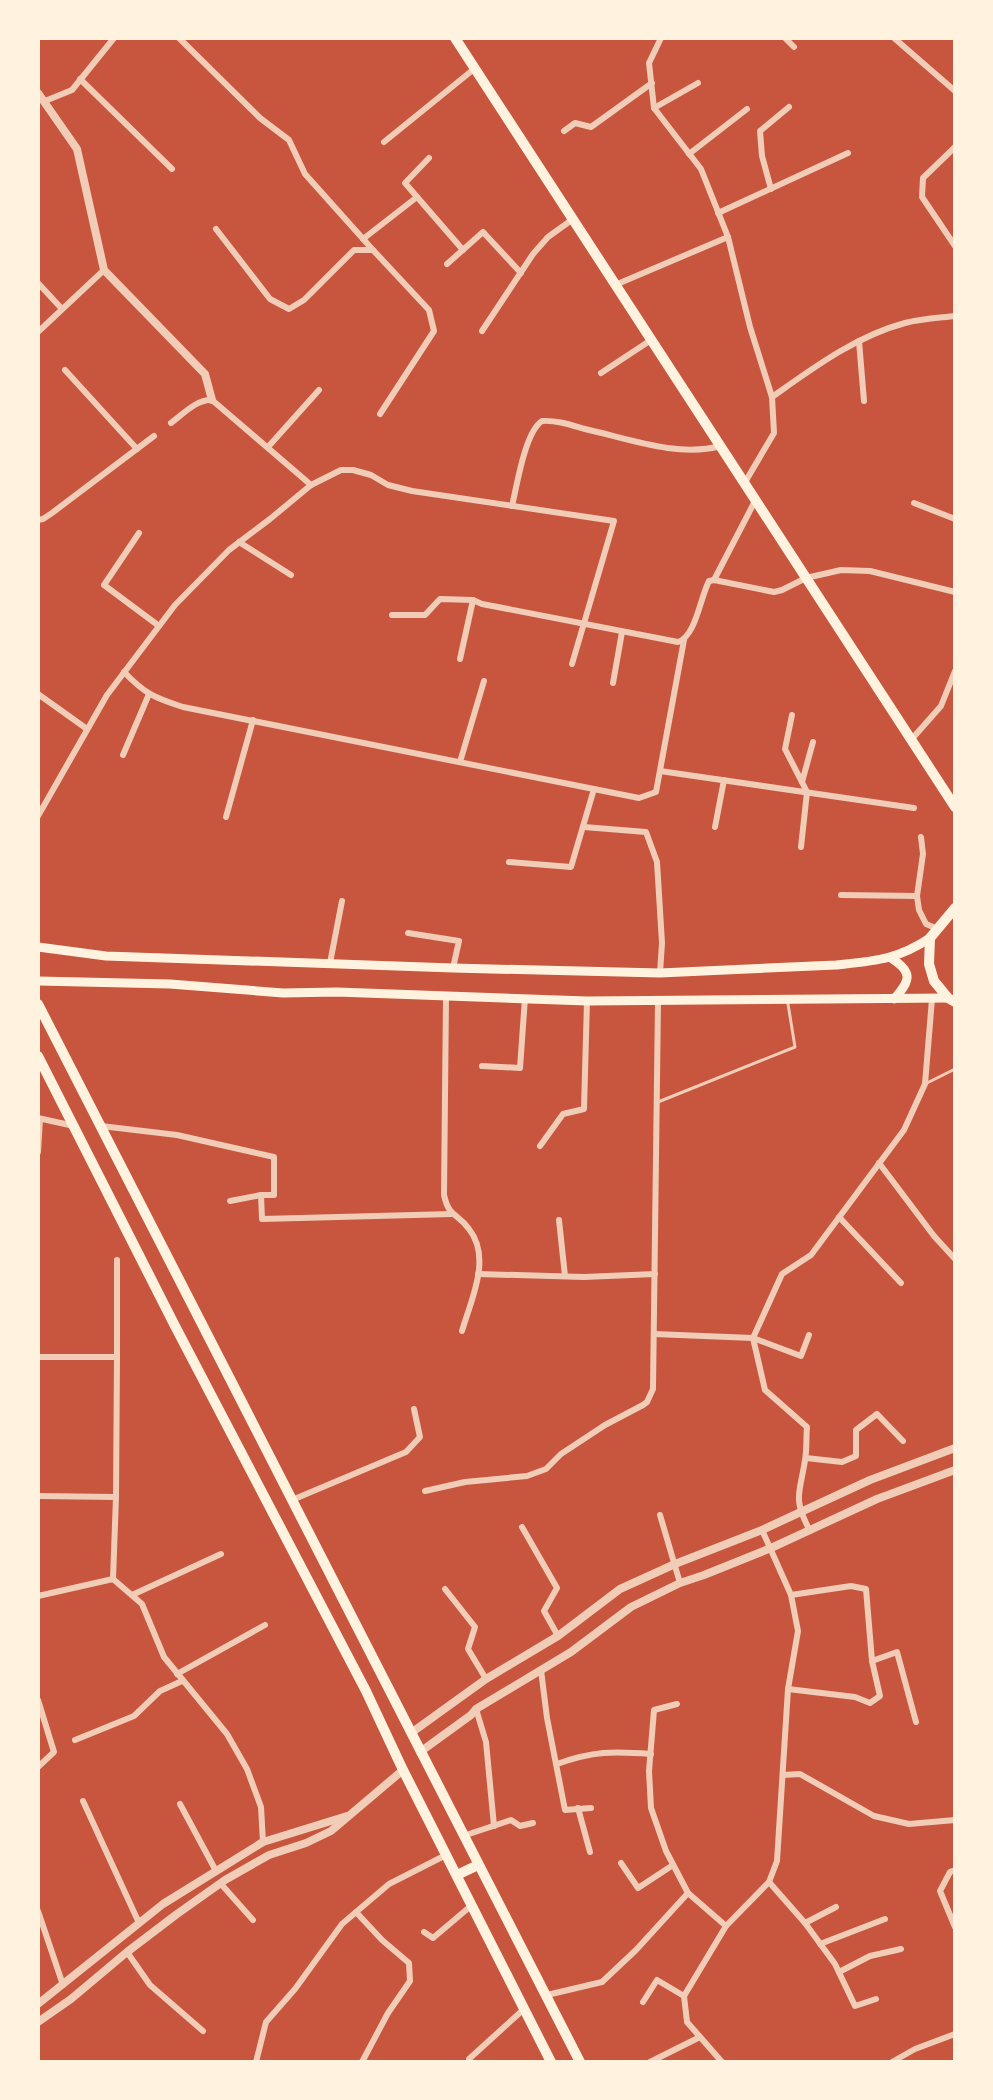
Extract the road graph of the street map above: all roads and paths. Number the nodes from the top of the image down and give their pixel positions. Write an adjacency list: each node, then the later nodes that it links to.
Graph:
1 (114, 38): 9 (street)
2 (179, 38): 31 (street)
3 (661, 38): 10 (street)
4 (785, 38): 7 (street)
5 (894, 38): 12 (street)
6 (458, 39): 8 (main road)
7 (794, 47)
8 (475, 68): 19 (street); 28 (main road)
9 (80, 79): 14 (street); 24 (street)
10 (652, 83): 16 (street); 18 (street)
11 (698, 83): 16 (street)
12 (955, 91)
13 (38, 93): 14 (street)
14 (45, 101): 36 (street)
15 (789, 107): 25 (street)
16 (654, 108): 22 (street)
17 (747, 109): 22 (street)
18 (564, 131)
19 (384, 142)
20 (955, 147): 32 (street)
21 (848, 153): 25 (street)
22 (689, 154): 27 (street)
23 (429, 158): 26 (street)
24 (172, 169)
25 (771, 189): 27 (street)
26 (417, 197): 31 (street); 34 (street)
27 (718, 213): 30 (street)
28 (573, 219): 37 (street); 39 (main road)
29 (216, 229): 33 (street)
30 (728, 237): 39 (street); 49 (street)
31 (363, 239): 33 (street)
32 (955, 246)
33 (373, 250): 52 (street)
34 (463, 250): 35 (street); 37 (street)
35 (447, 264)
36 (104, 270): 40 (street); 50 (street)
37 (521, 273): 43 (street)
38 (38, 283): 40 (street)
39 (615, 285): 44 (main road)
40 (62, 309): 42 (street)
41 (955, 316): 45 (street)
42 (39, 331)
43 (482, 331)
44 (651, 340): 47 (street); 55 (main road)
45 (859, 341): 49 (street); 51 (street)
46 (65, 370): 57 (street)
47 (601, 373)
48 (319, 390): 56 (street)
49 (772, 397): 58 (street)
50 (212, 400): 53 (street); 56 (street)
51 (864, 401)
52 (380, 414)
53 (171, 423)
54 (154, 436): 57 (street)
55 (720, 446): 58 (main road); 62 (street)
56 (268, 447): 59 (street)
57 (137, 449): 64 (street)
58 (744, 484): 60 (main road)
59 (311, 485): 62 (street); 66 (street)
60 (755, 501): 68 (main road); 69 (street)
61 (914, 503): 63 (street)
62 (512, 506): 73 (street)
63 (955, 519)
64 (40, 522)
65 (139, 533): 74 (street)
66 (239, 542): 67 (street); 74 (street)
67 (291, 575)
68 (806, 578): 69 (street); 70 (street); 88 (main road)
69 (714, 580): 76 (street)
70 (955, 592)
71 (473, 600): 72 (street); 73 (street); 77 (street)
72 (392, 615)
73 (585, 625): 75 (street); 78 (street)
74 (159, 626): 80 (street)
75 (622, 632): 76 (street); 82 (street)
76 (684, 640): 92 (street)
77 (460, 659)
78 (572, 664)
79 (955, 671): 88 (street)
80 (124, 672): 84 (street); 87 (street)
81 (484, 681): 91 (street)
82 (613, 683)
83 (38, 694): 87 (street)
84 (149, 694): 86 (street); 90 (street)
85 (792, 715): 94 (street)
86 (253, 720): 91 (street); 100 (street)
87 (87, 729): 99 (street)
88 (911, 740): 97 (main road)
89 (813, 742): 94 (street)
90 (123, 755)
91 (460, 762): 95 (street)
92 (660, 771): 93 (street); 95 (street)
93 (724, 780): 96 (street); 102 (street)
94 (802, 782): 96 (street)
95 (594, 789): 101 (street)
96 (807, 792): 98 (street); 104 (street)
97 (955, 807)
98 (914, 808)
99 (38, 816)
100 (226, 817)
101 (584, 827): 105 (street); 117 (street)
102 (715, 827)
103 (921, 837): 107 (street)
104 (801, 847)
105 (509, 862)
106 (841, 895): 107 (street)
107 (917, 896): 110 (street)
108 (342, 901): 115 (street)
109 (955, 908): 110 (main road)
110 (938, 929): 112 (main road)
111 (408, 933): 116 (street)
112 (930, 938): 114 (main road); 124 (main road)
113 (38, 947): 115 (main road)
114 (891, 958): 117 (main road); 121 (main road)
115 (330, 963): 116 (main road)
116 (453, 968): 117 (main road)
117 (660, 973)
118 (38, 981): 119 (main road)
119 (446, 997): 120 (main road); 141 (street)
120 (525, 998): 125 (main road); 129 (street)
121 (894, 999): 122 (main road); 123 (main road)
122 (932, 999): 124 (main road); 131 (street)
123 (788, 1000): 126 (main road); 132 (lane)
124 (951, 1000)
125 (587, 1001): 126 (main road); 136 (street)
126 (658, 1002): 132 (street)
127 (38, 1004): 135 (main road)
128 (38, 1056): 134 (main road)
129 (482, 1066)
130 (955, 1069): 131 (lane)
131 (925, 1084): 138 (street)
132 (658, 1102): 147 (street)
133 (39, 1119): 134 (street); 137 (street)
134 (74, 1126): 183 (main road)
135 (101, 1126): 139 (street); 164 (main road)
136 (540, 1146)
137 (38, 1152)
138 (879, 1163): 142 (street); 144 (street)
139 (261, 1195): 140 (street); 141 (street)
140 (230, 1201)
141 (452, 1214): 146 (street)
142 (839, 1217): 149 (street); 153 (street)
143 (559, 1220): 148 (street)
144 (955, 1259)
145 (117, 1260): 155 (street)
146 (478, 1274): 148 (street); 150 (street)
147 (655, 1274): 148 (street); 151 (street)
148 (565, 1276)
149 (901, 1283)
150 (462, 1331)
151 (654, 1334): 153 (street); 161 (street)
152 (809, 1335): 153 (street)
153 (753, 1338): 159 (street)
154 (38, 1357): 155 (street)
155 (117, 1357): 163 (street)
156 (414, 1409): 164 (street)
157 (903, 1441): 159 (street)
158 (955, 1448): 165 (street)
159 (806, 1458): 165 (street)
160 (955, 1470): 169 (street)
161 (425, 1491)
162 (38, 1496): 163 (street)
163 (116, 1497): 173 (street)
164 (292, 1500): 181 (main road)
165 (800, 1512): 168 (street); 169 (street)
166 (660, 1515): 172 (street)
167 (522, 1527): 180 (street)
168 (762, 1530): 170 (street); 172 (street)
169 (810, 1531): 170 (street)
170 (771, 1548): 174 (street); 177 (street)
171 (221, 1554): 176 (street)
172 (675, 1564): 174 (street); 180 (street)
173 (113, 1579): 176 (street); 178 (street)
174 (680, 1583): 184 (street)
175 (445, 1589): 186 (street)
176 (132, 1595): 185 (street)
177 (791, 1595): 182 (street); 188 (street)
178 (38, 1596)
179 (265, 1625): 185 (street)
180 (558, 1636): 186 (street)
181 (368, 1651): 183 (main road); 193 (main road)
182 (872, 1661): 188 (street); 192 (street)
183 (351, 1662): 199 (main road)
184 (541, 1670): 191 (street); 197 (street)
185 (177, 1674): 187 (street)
186 (486, 1679): 193 (street)
187 (182, 1681): 194 (street); 210 (street)
188 (788, 1689): 200 (street)
189 (38, 1700): 198 (street)
190 (677, 1704): 196 (street)
191 (476, 1709): 195 (street); 208 (street)
192 (916, 1722)
193 (411, 1733): 195 (main road)
194 (75, 1740)
195 (420, 1752): 209 (main road)
196 (651, 1754): 197 (street); 215 (street)
197 (557, 1764): 203 (street)
198 (38, 1767)
199 (403, 1770): 205 (street); 212 (main road)
200 (783, 1775): 206 (street); 219 (street)
201 (83, 1801): 228 (street)
202 (180, 1804): 217 (street)
203 (578, 1808): 204 (street); 211 (street)
204 (591, 1808)
205 (352, 1815): 210 (street); 220 (street)
206 (955, 1820)
207 (533, 1823): 208 (street)
208 (494, 1826): 209 (street)
209 (463, 1836): 214 (main road)
210 (263, 1842): 217 (street)
211 (590, 1852)
212 (446, 1855): 218 (main road); 225 (street)
213 (621, 1863): 215 (street)
214 (478, 1865): 218 (main road); 238 (main road)
215 (673, 1865): 221 (street)
216 (955, 1870): 231 (street)
217 (216, 1871): 228 (street)
218 (457, 1875): 222 (main road)
219 (769, 1882): 229 (street); 230 (street)
220 (221, 1884): 227 (street); 235 (street)
221 (688, 1893): 230 (street); 238 (street)
222 (472, 1905): 232 (street); 243 (main road)
223 (836, 1907): 229 (street)
224 (38, 1911): 237 (street)
225 (356, 1912): 248 (street); 249 (street)
226 (885, 1919): 233 (street)
227 (253, 1920)
228 (139, 1923): 237 (street)
229 (805, 1923): 233 (street)
230 (726, 1926): 239 (street)
231 (955, 1927)
232 (424, 1932)
233 (820, 1944): 236 (street)
234 (901, 1949): 236 (street)
235 (127, 1952): 244 (street); 245 (street)
236 (839, 1972): 240 (street)
237 (63, 1985): 242 (street)
238 (545, 1996): 252 (main road)
239 (684, 1996): 241 (street); 247 (street)
240 (876, 1999)
241 (643, 2002)
242 (38, 2004)
243 (524, 2009): 250 (street); 251 (main road)
244 (38, 2022)
245 (203, 2031)
246 (955, 2034): 255 (street)
247 (700, 2037): 253 (street); 254 (street)
248 (256, 2062)
249 (362, 2062)
250 (469, 2062)
251 (551, 2062)
252 (580, 2062)
253 (650, 2062)
254 (722, 2062)
255 (892, 2062)

